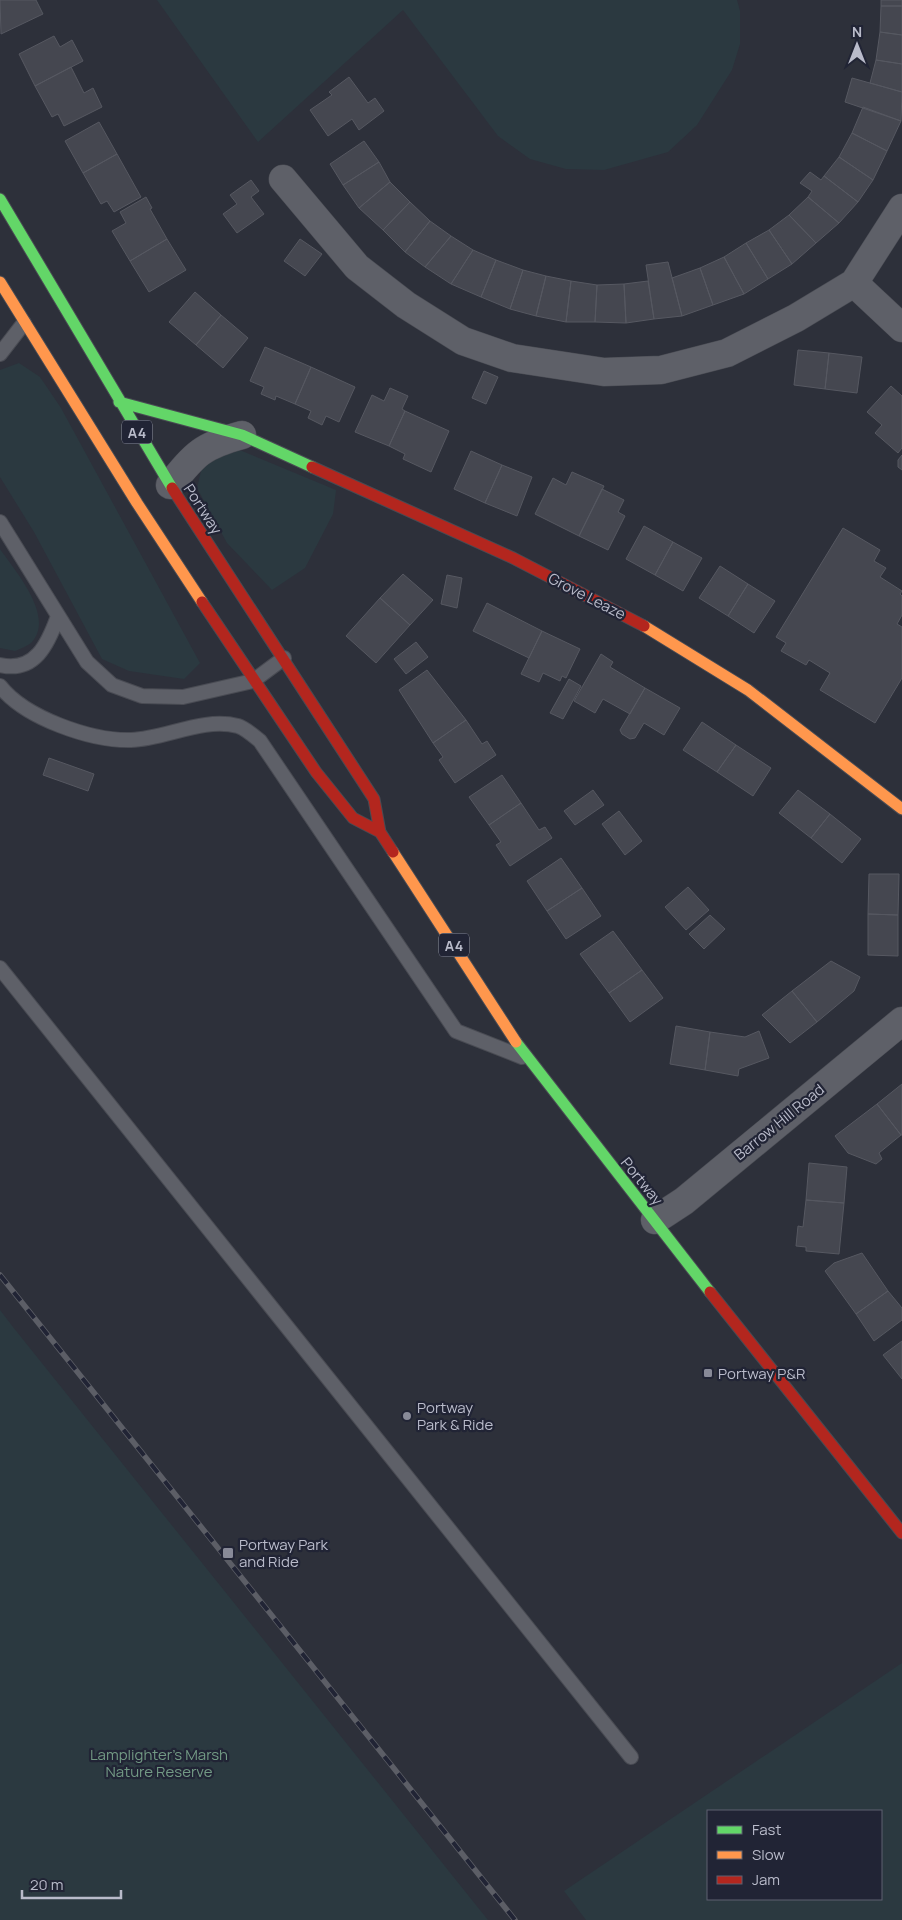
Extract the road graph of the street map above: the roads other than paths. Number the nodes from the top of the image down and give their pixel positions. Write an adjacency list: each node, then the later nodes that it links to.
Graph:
1 (282, 179): 5 (street)
2 (0, 200): 9 (main road, Portway / A4)
3 (902, 208): 5 (street)
4 (0, 282): 6 (main road, Portway / A4)
5 (854, 283): 7 (street)
6 (24, 323): 8 (lane); 16 (main road, Portway / A4)
7 (902, 328)
8 (0, 354)
9 (119, 402): 10 (main road, Grove Leaze); 11 (main road, Portway / A4)
10 (242, 435): 11 (street); 18 (main road, Grove Leaze)
11 (170, 485): 14 (main road, Portway / A4)
12 (0, 522): 13 (lane)
13 (58, 616): 15 (lane); 16 (lane)
14 (284, 658): 16 (lane); 19 (main road, Portway / A4)
15 (0, 665)
16 (253, 681): 19 (main road, Portway / A4)
17 (0, 686): 22 (lane)
18 (902, 809)
19 (380, 832): 22 (main road, Portway / A4)
20 (0, 968): 25 (lane)
21 (902, 1021): 23 (street, Barrow Hill Road)
22 (527, 1059): 23 (main road, Portway / A4)
23 (655, 1220): 24 (main road, Portway / A4)
24 (902, 1533)
25 (631, 1757)

